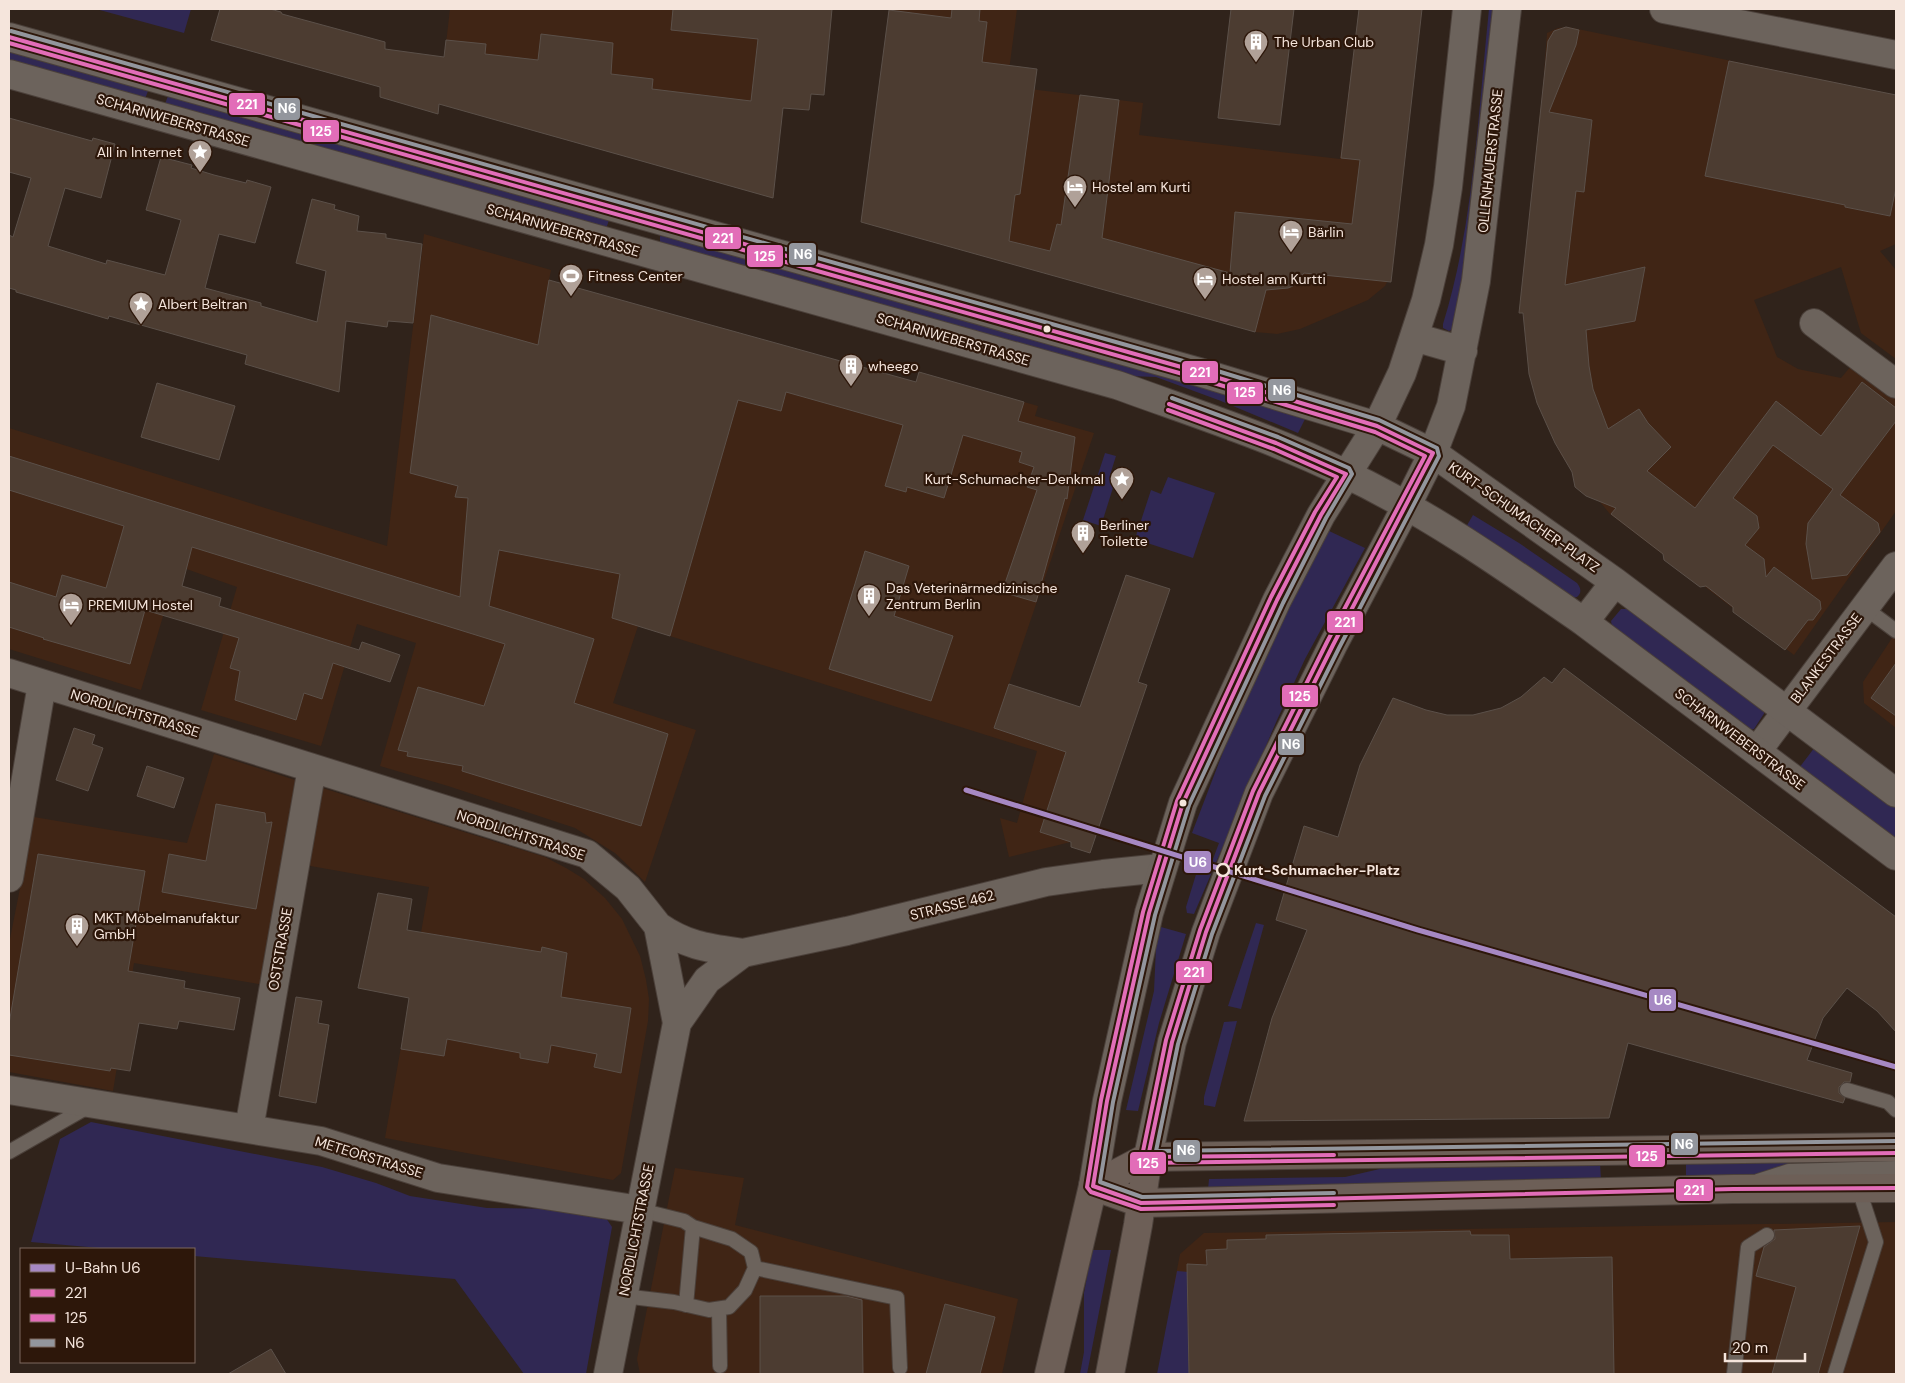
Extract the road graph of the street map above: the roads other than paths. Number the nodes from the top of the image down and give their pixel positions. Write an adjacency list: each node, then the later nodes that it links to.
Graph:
1 (1467, 9): 9 (main road)
2 (1507, 9): 7 (main road, OLLENHAUERSTRASSE)
3 (1664, 9): 5 (main road)
4 (9, 37): 12 (main road, KURT-SCHUMACHER-PLATZ)
5 (1896, 55)
6 (9, 74): 14 (main road, SCHARNWEBERSTRASSE)
7 (1471, 312): 10 (main road, KURT-SCHUMACHER-PLATZ)
8 (1814, 323): 11 (main road)
9 (1414, 337): 10 (main road); 12 (main road)
10 (1463, 351): 13 (main road, KURT-SCHUMACHER-PLATZ)
11 (1896, 384)
12 (1377, 426): 13 (main road, KURT-SCHUMACHER-PLATZ); 14 (main road)
13 (1433, 453): 15 (main road, KURT-SCHUMACHER-PLATZ); 17 (main road, KURT-SCHUMACHER-PLATZ)
14 (1346, 474): 15 (main road); 28 (main road)
15 (1407, 506): 19 (main road); 41 (main road, KURT-SCHUMACHER-PLATZ)
16 (1896, 566): 18 (main road, BLANKESTRASSE)
17 (1615, 582): 19 (main road); 23 (main road)
18 (1864, 608): 20 (lane); 23 (main road, BLANKESTRASSE)
19 (1584, 622): 24 (main road, SCHARNWEBERSTRASSE)
20 (1896, 631)
21 (9, 673): 22 (main road, NORDLICHTSTRASSE)
22 (42, 684): 25 (main road, NORDLICHTSTRASSE); 29 (main road)
23 (1787, 711): 24 (main road, BLANKESTRASSE); 26 (main road)
24 (1757, 751): 27 (main road, SCHARNWEBERSTRASSE)
25 (312, 768): 30 (main road, NORDLICHTSTRASSE); 37 (main road, OSTSTRASSE)
26 (1896, 793)
27 (1896, 856)
28 (1162, 868): 31 (main road, STRASSE 462); 43 (main road)
29 (9, 878)
30 (658, 926): 31 (main road, STRASSE 462); 32 (main road, NORDLICHTSTRASSE)
31 (743, 953): 32 (main road, STRASSE 462)
32 (677, 1023): 49 (main road, NORDLICHTSTRASSE)
33 (9, 1090): 35 (main road, METEORSTRASSE)
34 (1848, 1090): 36 (lane)
35 (91, 1105): 37 (main road, METEORSTRASSE); 40 (lane)
36 (1896, 1110)
37 (249, 1129): 49 (main road, METEORSTRASSE)
38 (1896, 1147): 39 (main road)
39 (1657, 1150): 41 (main road); 47 (main road)
40 (9, 1152)
41 (1148, 1157): 43 (main road); 48 (main road)
42 (1896, 1168): 46 (lane)
43 (1093, 1186): 48 (main road); 59 (main road)
44 (1862, 1188): 45 (main road); 46 (main road); 62 (lane)
45 (1896, 1188)
46 (1733, 1190): 47 (main road)
47 (1657, 1191): 48 (main road)
48 (1141, 1203): 60 (main road)
49 (640, 1210): 50 (lane); 53 (main road, NORDLICHTSTRASSE)
50 (693, 1226): 52 (lane); 54 (lane)
51 (1767, 1235): 61 (lane)
52 (755, 1268): 55 (lane); 57 (lane)
53 (623, 1296): 54 (lane); 58 (main road, NORDLICHTSTRASSE)
54 (686, 1305): 55 (lane)
55 (719, 1308): 56 (lane)
56 (720, 1366)
57 (900, 1368)
58 (608, 1374)
59 (1049, 1374)
60 (1110, 1374)
61 (1734, 1374)
62 (1835, 1374)

